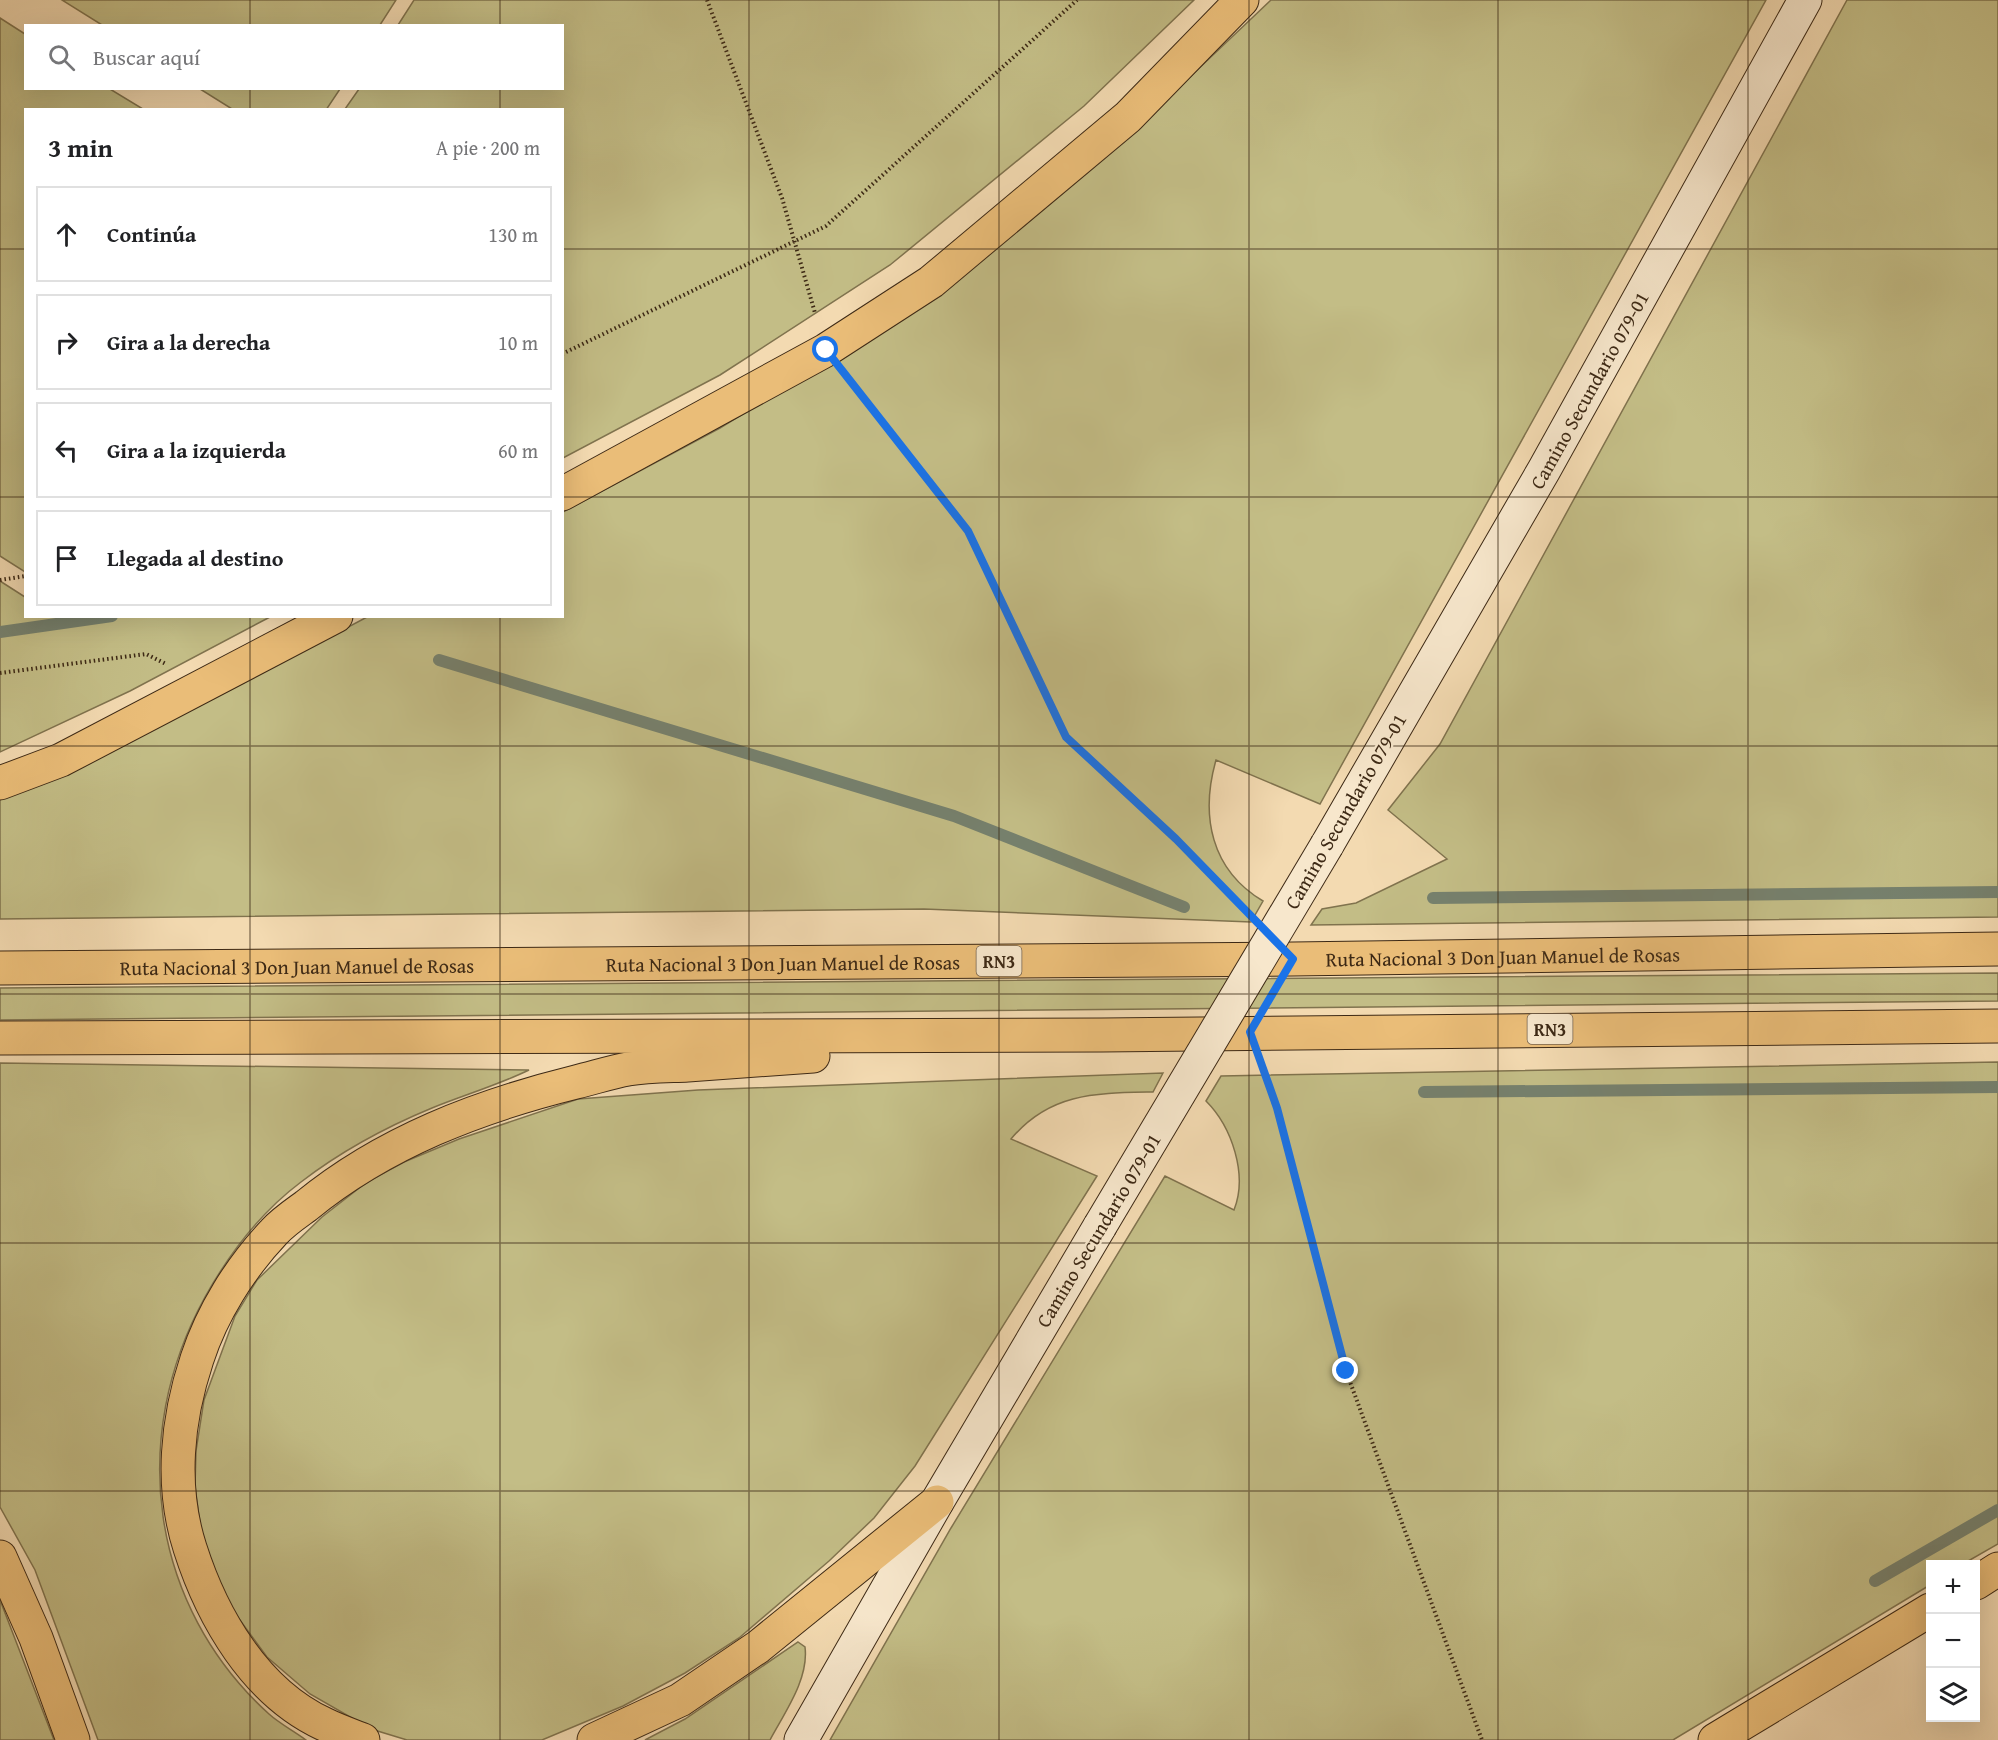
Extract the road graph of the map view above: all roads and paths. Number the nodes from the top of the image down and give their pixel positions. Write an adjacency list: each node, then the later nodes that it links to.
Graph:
1 (707, 0): 5 (path)
2 (1077, 0): 5 (path)
3 (1242, 0): 6 (highway)
4 (1805, 0): 22 (main road, Camino Secundario 079-01, bridge)
5 (794, 242): 6 (path); 7 (path)
6 (826, 350): 8 (highway); 15 (path)
7 (564, 353)
8 (564, 493)
9 (24, 576): 10 (path)
10 (0, 580)
11 (332, 618): 13 (highway)
12 (0, 673): 13 (path)
13 (207, 684): 14 (highway)
14 (0, 783)
15 (1251, 916)
16 (1998, 949): 17 (highway, Ruta Nacional 3 Don Juan Manuel de Rosas / RN3)
17 (0, 968)
18 (1998, 1026): 19 (highway, RN3)
19 (1250, 1032): 20 (highway, RN3); 31 (path)
20 (1102, 1035): 21 (highway, RN3); 28 (highway)
21 (0, 1038)
22 (937, 1502): 29 (highway); 30 (main road, Camino Secundario 079-01)
23 (0, 1557): 27 (highway)
24 (1998, 1569): 25 (highway)
25 (1980, 1580)
26 (1926, 1612): 32 (highway)
27 (73, 1740)
28 (363, 1740)
29 (594, 1740)
30 (801, 1740)
31 (1482, 1740)
32 (1715, 1740)

